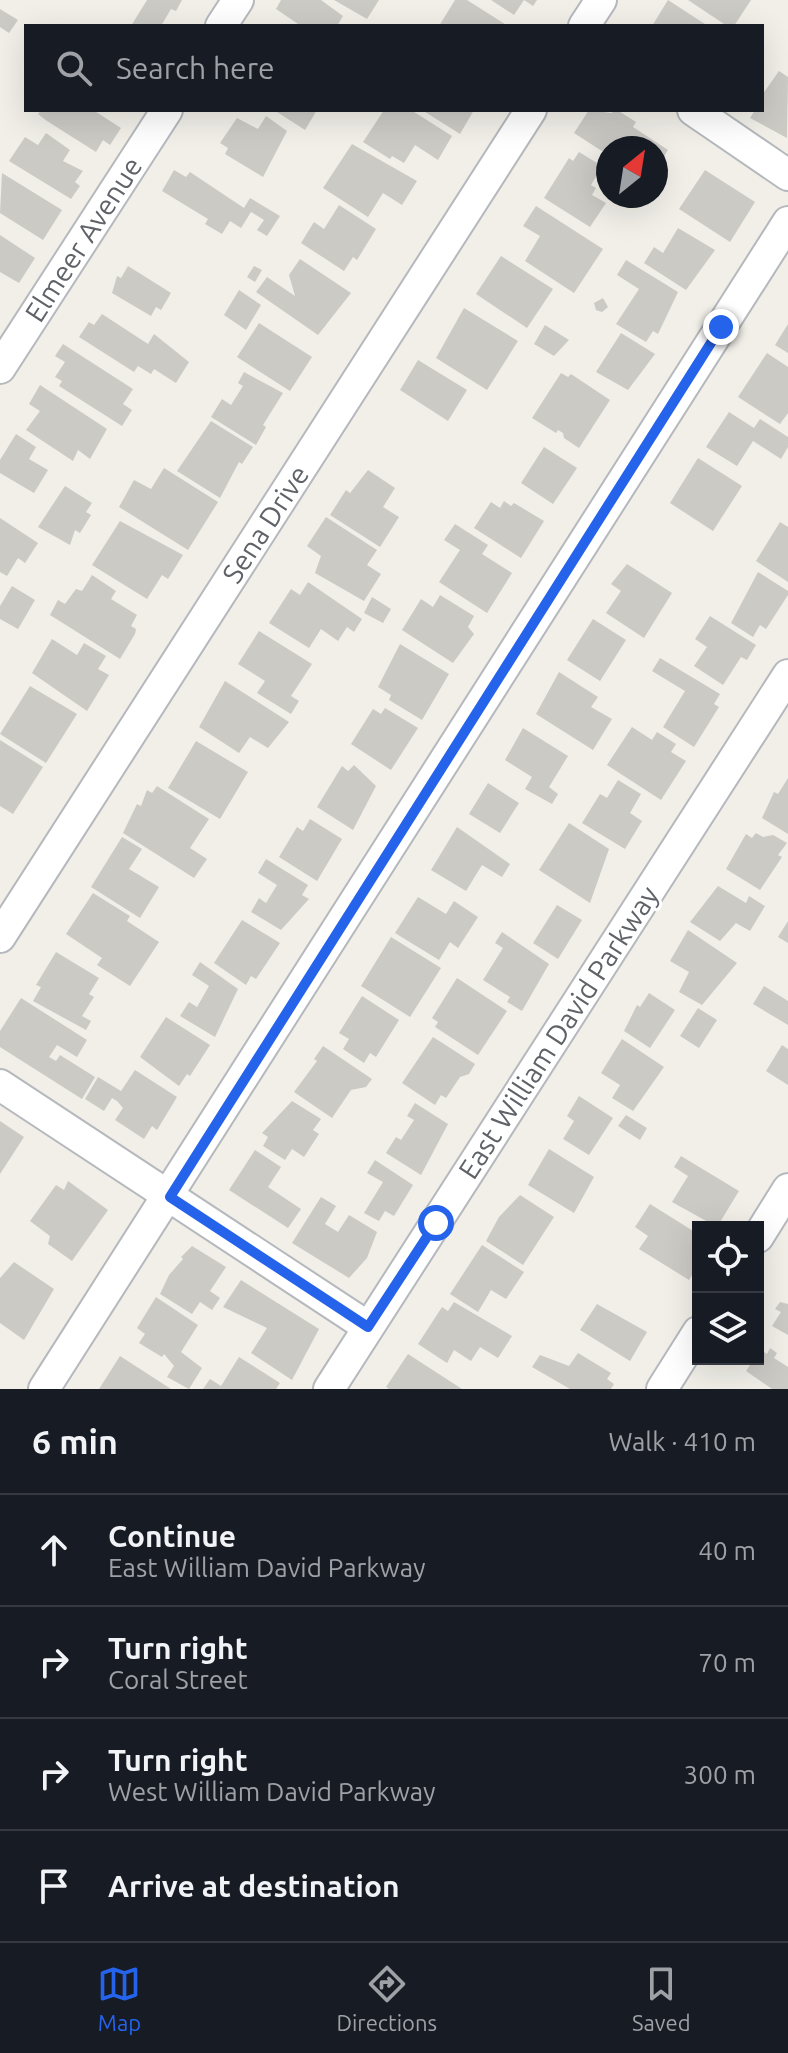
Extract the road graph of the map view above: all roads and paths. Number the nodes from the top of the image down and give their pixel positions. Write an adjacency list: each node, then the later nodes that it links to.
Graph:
1 (238, 0): 3 (street)
2 (601, 0): 4 (street)
3 (222, 24)
4 (585, 24)
5 (166, 112): 10 (street, Elmeer Avenue)
6 (530, 112): 12 (street, Sena Drive)
7 (696, 112): 8 (street)
8 (788, 175)
9 (788, 222): 15 (street)
10 (0, 368)
11 (788, 675): 17 (street, East William David Parkway)
12 (0, 937)
13 (0, 1085): 15 (street)
14 (788, 1189): 16 (street)
15 (170, 1197): 17 (street); 19 (street)
16 (764, 1227)
17 (368, 1327): 20 (street, East William David Parkway)
18 (692, 1342): 21 (street)
19 (44, 1389)
20 (329, 1389)
21 (662, 1389)

